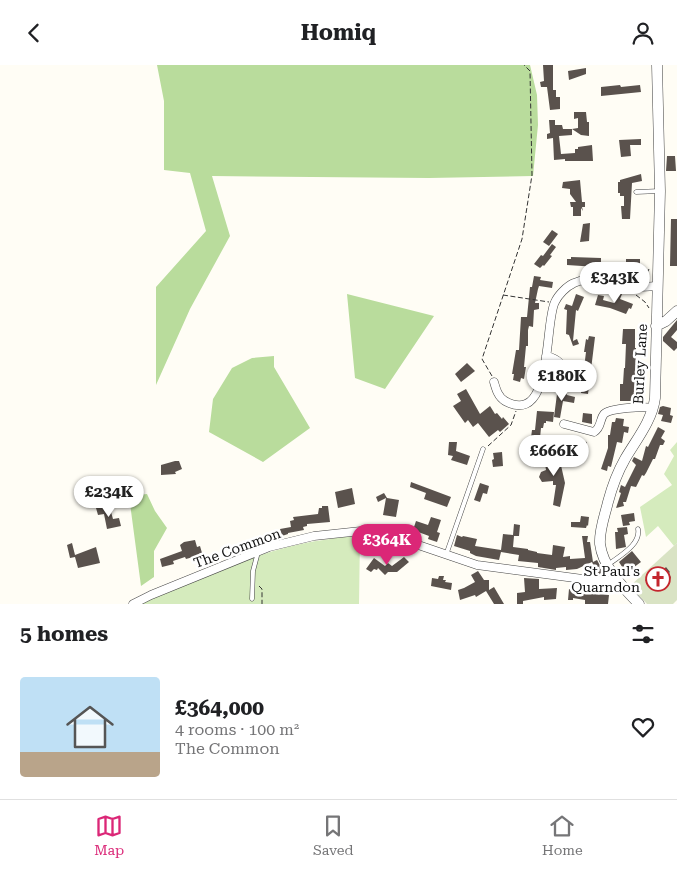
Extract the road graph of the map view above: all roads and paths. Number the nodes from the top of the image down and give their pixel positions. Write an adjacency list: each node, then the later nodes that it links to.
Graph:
1 (524, 65): 9 (path)
2 (656, 65): 3 (street, Burley Lane)
3 (660, 191): 4 (lane); 6 (street, Burley Lane)
4 (636, 192)
5 (649, 269): 8 (path)
6 (658, 286): 8 (street); 13 (street, Burley Lane)
7 (624, 287): 8 (street); 10 (street); 11 (path)
8 (634, 287)
9 (502, 295): 10 (path); 15 (path)
10 (554, 303): 14 (street)
11 (650, 311)
12 (677, 311): 13 (street)
13 (656, 326): 18 (street, Burley Lane)
14 (546, 356): 16 (street); 16 (street)
15 (494, 380): 17 (street)
16 (541, 385): 17 (street)
17 (519, 405): 20 (path)
18 (653, 408): 19 (street); 24 (street, Burley Lane)
19 (564, 424)
20 (483, 449): 23 (lane)
21 (638, 529): 24 (lane)
22 (258, 552): 23 (street, The Common); 26 (lane); 28 (street, The Common)
23 (446, 555): 25 (street, The Common)
24 (608, 565): 25 (street)
25 (618, 581): 30 (street)
26 (252, 583): 27 (lane); 29 (path)
27 (252, 599)
28 (133, 604)
29 (262, 604)
30 (639, 604)

